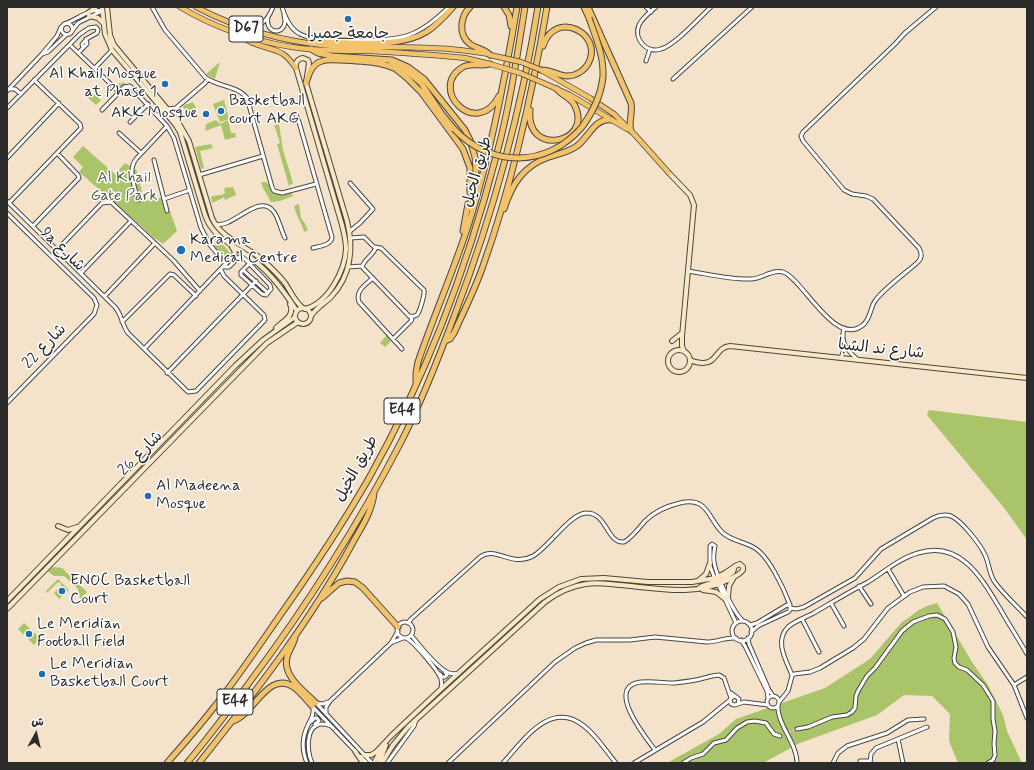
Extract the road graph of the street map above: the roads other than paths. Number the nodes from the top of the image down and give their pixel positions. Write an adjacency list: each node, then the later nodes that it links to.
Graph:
1 (96, 7): 25 (street)
2 (108, 7): 34 (street)
3 (152, 7): 56 (street)
4 (180, 7): 32 (main road, D67)
5 (196, 7): 29 (main road, D67)
6 (273, 7): 26 (street)
7 (449, 7): 23 (street)
8 (453, 7): 35 (highway)
9 (470, 7): 44 (highway)
10 (504, 7): 36 (highway)
11 (517, 7): 36 (highway)
12 (525, 7): 164 (highway, طريق الخيل / E44)
13 (538, 7): 148 (highway, طريق الخيل / E44)
14 (547, 7): 47 (highway)
15 (584, 7): 66 (highway, bridge)
16 (588, 7): 78 (highway)
17 (646, 7): 24 (street)
18 (656, 7): 24 (street)
19 (711, 7): 39 (street)
20 (752, 7): 57 (street)
21 (936, 7): 144 (street)
22 (103, 8): 25 (street); 28 (street); 34 (street)
23 (282, 9): 26 (street)
24 (651, 12): 39 (street)
25 (89, 14): 27 (street); 28 (street); 31 (street)
26 (268, 17): 29 (street)
27 (64, 24): 30 (street); 31 (street)
28 (103, 24): 40 (street)
29 (238, 26): 35 (main road, D67)
30 (61, 27): 33 (street); 42 (street)
31 (72, 31): 33 (street)
32 (241, 34): 38 (main road, D67); 52 (main road)
33 (66, 35): 42 (street)
34 (110, 35): 46 (street)
35 (312, 43): 44 (main road, D67)
36 (511, 44): 63 (highway)
37 (70, 45): 41 (street); 41 (street); 58 (street)
38 (311, 49): 48 (highway); 50 (main road, D67)
39 (650, 49): 49 (street)
40 (112, 50): 43 (street); 45 (street); 46 (street)
41 (78, 52): 51 (street)
42 (42, 54): 61 (street)
43 (115, 55): 45 (street); 85 (street)
44 (490, 55): 54 (main road, D67, bridge)
45 (106, 56): 51 (street)
46 (122, 56): 70 (street)
47 (539, 56): 55 (highway); 65 (highway)
48 (387, 59): 66 (highway); 99 (highway)
49 (646, 61)
50 (490, 64): 60 (main road, D67, bridge); 63 (highway)
51 (95, 68): 62 (street)
52 (296, 68): 59 (street); 137 (street)
53 (396, 69): 59 (highway); 66 (highway); 108 (highway)
54 (541, 70): 55 (highway)
55 (555, 76): 78 (main road)
56 (208, 79): 71 (street); 82 (street)
57 (673, 79)
58 (34, 80): 64 (street); 67 (street)
59 (306, 83): 98 (street)
60 (557, 89): 65 (highway); 75 (main road, D67)
61 (7, 90): 64 (street)
62 (120, 92): 68 (street); 72 (street)
63 (502, 92): 99 (highway)
64 (21, 94): 69 (street)
65 (531, 96): 115 (highway)
66 (432, 100)
67 (60, 103): 80 (street); 83 (street)
68 (148, 104): 76 (street); 77 (street)
69 (7, 108)
70 (166, 108): 71 (street); 74 (street)
71 (176, 108): 74 (street)
72 (102, 110)
73 (296, 115): 89 (street)
74 (175, 118): 86 (street)
75 (612, 120): 87 (main road); 115 (highway)
76 (130, 122)
77 (167, 126): 81 (street); 90 (street)
78 (631, 131): 87 (main road)
79 (119, 133): 81 (street)
80 (57, 153): 93 (street); 101 (street)
81 (141, 154): 92 (street)
82 (263, 156): 86 (street); 89 (street)
83 (7, 158)
84 (154, 160): 91 (street)
85 (190, 163): 86 (street); 109 (street)
86 (198, 172): 97 (street)
87 (669, 173): 125 (street)
88 (350, 183): 102 (street)
89 (316, 184): 112 (street)
90 (190, 190): 91 (street); 121 (street)
91 (164, 199): 94 (street)
92 (138, 200)
93 (8, 202): 101 (street)
94 (167, 211)
95 (7, 214): 123 (street, 9a شارع)
96 (131, 221): 107 (street); 113 (street); 126 (street)
97 (214, 223): 100 (street); 104 (street)
98 (348, 223): 102 (street); 103 (street)
99 (469, 223): 108 (highway)
100 (223, 225): 104 (street); 105 (street)
101 (33, 226): 113 (street)
102 (356, 226): 103 (street)
103 (350, 231): 106 (street)
104 (222, 233): 111 (street)
105 (285, 238)
106 (351, 238): 110 (street); 122 (street)
107 (155, 243): 130 (street); 133 (street)
108 (462, 243): 164 (highway)
109 (231, 245): 114 (street); 117 (street)
110 (376, 247): 120 (street); 140 (street)
111 (246, 248): 114 (street); 137 (street)
112 (313, 248)
113 (57, 250): 118 (street)
114 (239, 250): 116 (street); 117 (street)
115 (488, 250): 148 (highway)
116 (245, 254): 117 (street); 135 (street)
117 (233, 257): 121 (street)
118 (71, 263): 123 (street); 126 (street)
119 (249, 264): 121 (street); 124 (street); 131 (street)
120 (362, 266): 122 (street); 127 (street)
121 (224, 267): 130 (street); 132 (street)
122 (348, 267): 139 (street)
123 (64, 269): 136 (street, 9a شارع)
124 (243, 270): 128 (street); 129 (street)
125 (688, 271): 144 (street); 145 (street)
126 (81, 273): 133 (street)
127 (373, 278): 140 (street); 147 (street)
128 (256, 281): 129 (street); 131 (street)
129 (252, 285): 131 (street); 132 (street)
130 (200, 291): 134 (street)
131 (268, 293)
132 (243, 295): 162 (street); 162 (street)
133 (105, 296): 142 (street)
134 (196, 296): 142 (street); 152 (street)
135 (288, 298): 138 (street); 146 (street)
136 (97, 305): 165 (street, شارع 22)
137 (304, 309): 138 (street); 139 (street)
138 (297, 311): 141 (street)
139 (311, 316): 143 (street)
140 (410, 316): 147 (street)
141 (295, 317): 143 (street); 146 (street, شارع 26)
142 (122, 322): 152 (street)
143 (298, 322): 161 (street, شارع 26)
144 (844, 328): 151 (street)
145 (682, 334): 149 (street); 154 (street); 155 (street)
146 (268, 337): 159 (street, شارع 26)
147 (393, 339): 153 (street)
148 (445, 341): 166 (highway, طريق الخيل / E44)
149 (672, 341)
150 (732, 346): 156 (street, شارع ند الشبا); 157 (street); 160 (street)
151 (845, 347): 156 (street); 158 (street)
152 (144, 349): 162 (street)
153 (402, 349)
154 (676, 350): 155 (street); 160 (street)
155 (684, 351): 157 (street)
156 (841, 358): 158 (street, شارع ند الشبا)
157 (690, 360): 160 (street)
158 (858, 360): 163 (street, شارع ند الشبا)
159 (236, 366): 161 (street); 167 (street, شارع 26)
160 (689, 366)
161 (239, 370): 170 (street, شارع 26)
162 (167, 372)
163 (1027, 378)
164 (416, 383): 248 (highway, طريق الخيل / E44)
165 (7, 403)
166 (374, 491): 182 (highway); 249 (highway, طريق الخيل / E44)
167 (84, 522): 168 (street); 169 (street, شارع 26)
168 (58, 526)
169 (69, 538): 170 (street); 180 (street, شارع 26)
170 (68, 546): 185 (street, شارع 26)
171 (710, 563): 174 (street); 174 (street); 175 (street)
172 (888, 569): 176 (street); 178 (street); 205 (street)
173 (735, 576): 174 (street); 174 (street); 179 (street)
174 (718, 580): 175 (street); 177 (street); 179 (street)
175 (697, 581): 208 (street)
176 (859, 586): 181 (street); 183 (street)
177 (698, 589): 179 (street); 232 (street)
178 (904, 596): 209 (street); 211 (street)
179 (726, 598): 188 (street); 190 (street)
180 (7, 601)
181 (830, 603): 187 (street); 192 (street)
182 (316, 604): 193 (highway); 196 (highway)
183 (871, 604)
184 (790, 607): 186 (street); 189 (street); 191 (street); 195 (street)
185 (7, 609)
186 (1027, 617)
187 (802, 619): 204 (street); 209 (street)
188 (743, 621): 190 (street); 191 (street)
189 (408, 623): 193 (street); 197 (street)
190 (736, 623): 194 (street)
191 (750, 625): 195 (street)
192 (844, 626)
193 (398, 629): 198 (street); 203 (street)
194 (732, 631): 199 (street); 200 (street)
195 (752, 632): 201 (street)
196 (296, 634): 221 (highway); 234 (highway)
197 (411, 635): 198 (street); 206 (street)
198 (404, 638): 203 (street); 207 (street)
199 (726, 638): 200 (street); 259 (street)
200 (736, 638): 202 (street)
201 (748, 638): 202 (street); 214 (street)
202 (741, 640): 218 (street)
203 (391, 643): 219 (street)
204 (819, 652)
205 (1027, 654)
206 (436, 663): 207 (street); 208 (street)
207 (433, 665): 212 (street)
208 (459, 674): 212 (street)
209 (792, 675): 213 (street)
210 (1027, 677): 211 (street)
211 (1014, 685): 231 (street)
212 (440, 690): 242 (street)
213 (785, 695): 215 (street); 224 (street)
214 (773, 696): 215 (street); 218 (street)
215 (777, 697): 224 (street)
216 (732, 698): 217 (street); 225 (street); 227 (street); 243 (street)
217 (739, 699): 220 (street); 222 (street)
218 (767, 699): 223 (street); 226 (street)
219 (330, 701): 221 (street); 229 (street)
220 (746, 703): 222 (street); 223 (street)
221 (314, 704): 229 (street); 234 (highway); 235 (street); 236 (street)
222 (738, 704): 225 (street)
223 (760, 704): 226 (street)
224 (778, 704): 228 (street); 230 (street)
225 (732, 705): 227 (street)
226 (768, 705): 228 (street)
227 (723, 706): 243 (street)
228 (772, 708): 230 (street)
229 (326, 714): 245 (street)
230 (779, 714): 264 (street)
231 (1027, 718)
232 (417, 719): 257 (street); 258 (street)
233 (924, 719): 265 (street)
234 (233, 721): 250 (highway)
235 (308, 726): 239 (street); 251 (street)
236 (332, 726): 239 (street); 244 (street)
237 (927, 727): 241 (street)
238 (797, 729): 267 (street)
239 (310, 734): 252 (street)
240 (780, 736): 263 (street)
241 (898, 739): 247 (street); 266 (street)
242 (386, 743): 245 (street); 255 (street); 256 (street)
243 (656, 750): 262 (street)
244 (355, 751): 253 (street); 254 (street)
245 (364, 755): 255 (street)
246 (860, 761): 247 (street)
247 (870, 762)
248 (167, 763)
249 (187, 763)
250 (199, 763)
251 (307, 763)
252 (312, 763)
253 (363, 763)
254 (367, 763)
255 (373, 763)
256 (379, 763)
257 (382, 763)
258 (387, 763)
259 (448, 763)
260 (503, 763): 261 (street)
261 (616, 763)
262 (634, 763)
263 (683, 763)
264 (798, 763)
265 (833, 763)
266 (903, 763)
267 (988, 763)

